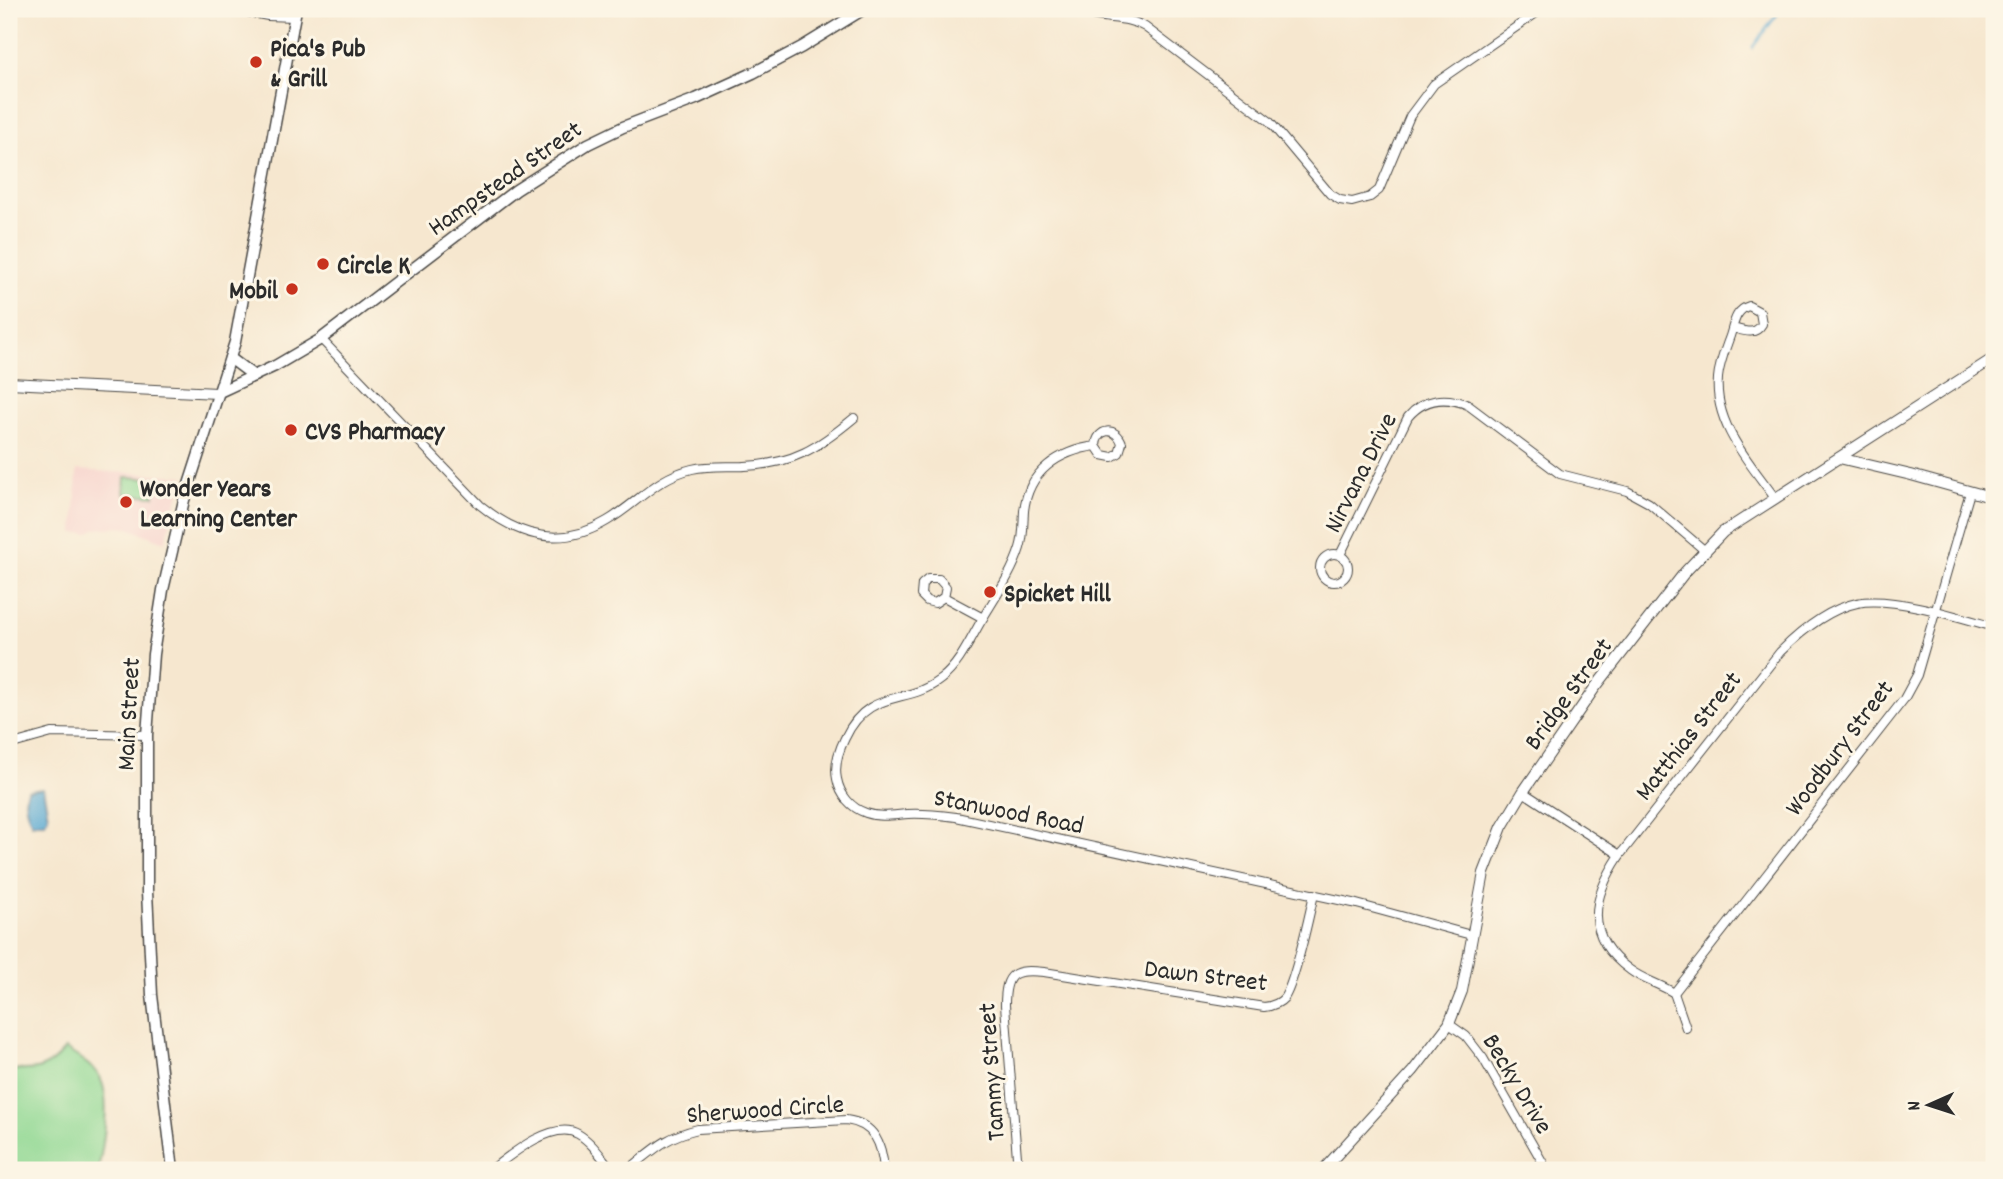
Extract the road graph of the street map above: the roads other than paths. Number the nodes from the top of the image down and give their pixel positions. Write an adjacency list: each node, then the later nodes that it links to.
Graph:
1 (231, 9): 5 (street)
2 (864, 9): 7 (main road, Hampstead Street)
3 (1077, 9): 4 (street)
4 (1542, 9)
5 (295, 13): 8 (main road, Main Street)
6 (1733, 328): 17 (street)
7 (321, 340): 10 (main road, Hampstead Street); 13 (street)
8 (230, 358): 10 (main road); 12 (main road, Main Street)
9 (1994, 358): 15 (street, Bridge Street)
10 (254, 376): 12 (main road, Hampstead Street)
11 (9, 383): 12 (street)
12 (218, 393): 25 (main road, Main Street)
13 (854, 418)
14 (1096, 446): 23 (street, Stanwood Road)
15 (1839, 458): 16 (street); 17 (street, Bridge Street)
16 (1970, 492): 18 (street); 22 (street, Woodbury Street)
17 (1775, 498): 19 (street, Bridge Street)
18 (1994, 498)
19 (1704, 550): 20 (street, Nirvana Drive); 27 (street, Bridge Street)
20 (1340, 555)
21 (944, 597): 23 (street)
22 (1936, 611): 24 (street, Matthias Street); 28 (street, Matthias Street); 32 (street, Woodbury Street)
23 (983, 618): 29 (street, Stanwood Road)
24 (1994, 627)
25 (147, 735): 26 (street); 35 (main road, Main Street)
26 (9, 745)
27 (1523, 792): 28 (street); 30 (street, Bridge Street)
28 (1620, 855): 32 (street, Matthias Street)
29 (1314, 894): 30 (street, Stanwood Road); 31 (street, Dawn Street)
30 (1471, 935): 33 (street, Bridge Street)
31 (1014, 974): 40 (street, Tammy Street)
32 (1674, 993): 34 (street)
33 (1449, 1024): 41 (street, Bridge Street); 42 (street, Becky Drive)
34 (1686, 1028)
35 (173, 1170)
36 (491, 1170): 37 (street)
37 (612, 1170)
38 (628, 1170): 39 (street, Sherwood Circle)
39 (884, 1170)
40 (1018, 1170)
41 (1323, 1170)
42 (1547, 1170)

